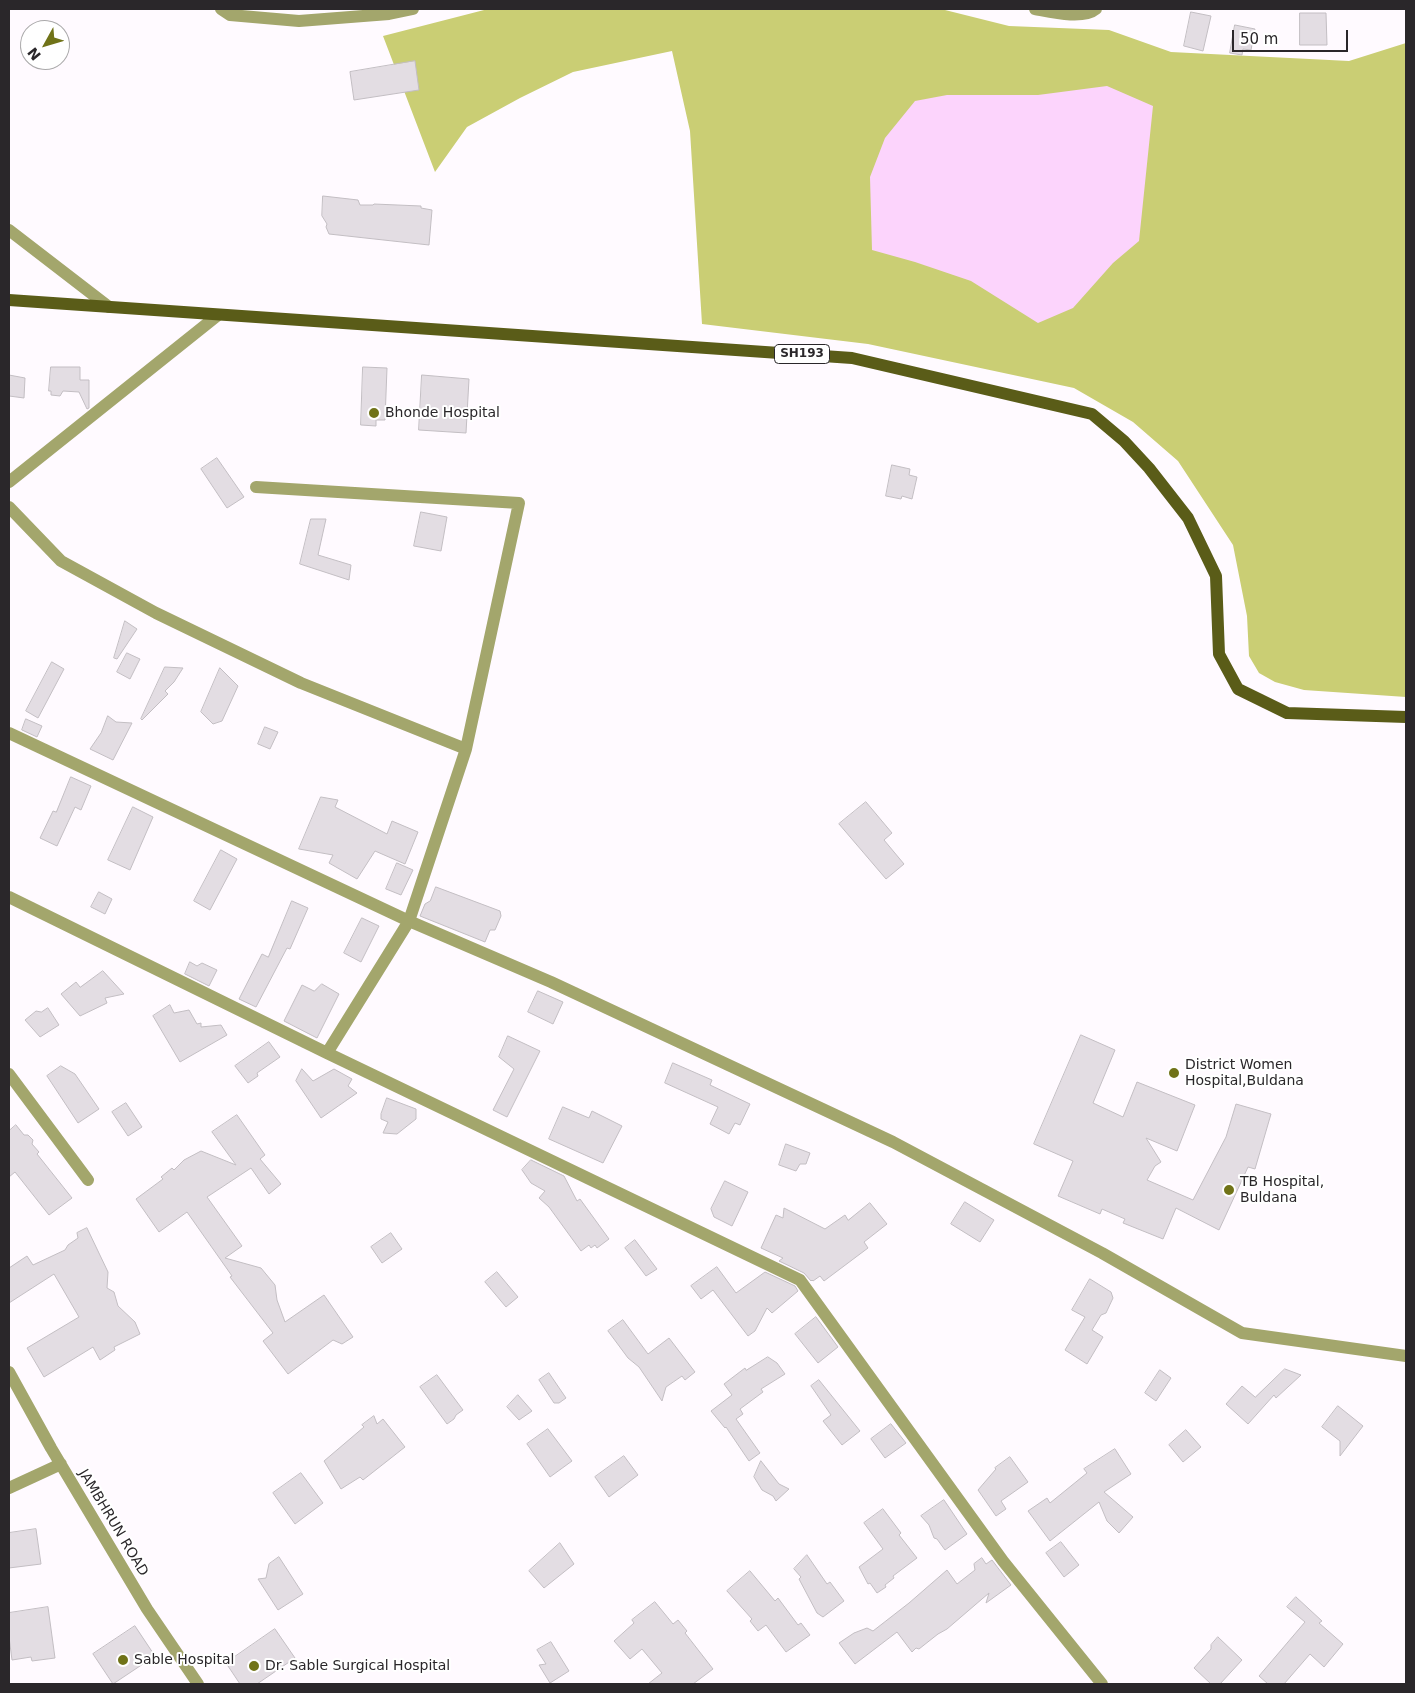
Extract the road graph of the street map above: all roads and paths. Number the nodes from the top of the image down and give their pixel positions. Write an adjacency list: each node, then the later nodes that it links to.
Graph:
1 (222, 9): 2 (street)
2 (413, 9)
3 (1035, 9): 4 (street)
4 (1096, 9)
5 (9, 230): 7 (street)
6 (9, 300): 7 (main road, SH193)
7 (109, 307): 8 (main road, SH193)
8 (218, 315): 9 (street); 12 (main road, SH193)
9 (9, 482)
10 (256, 487): 14 (street)
11 (9, 507): 14 (street)
12 (1406, 717)
13 (9, 733): 16 (street)
14 (466, 749): 16 (street)
15 (9, 897): 17 (street)
16 (409, 921): 17 (street); 20 (street)
17 (327, 1054): 25 (street)
18 (9, 1074): 19 (street)
19 (88, 1180)
20 (1406, 1356)
21 (9, 1372): 22 (street, JAMBHRUN ROAD)
22 (61, 1464): 23 (street); 24 (street, JAMBHRUN ROAD)
23 (9, 1488)
24 (198, 1684)
25 (1102, 1684)

